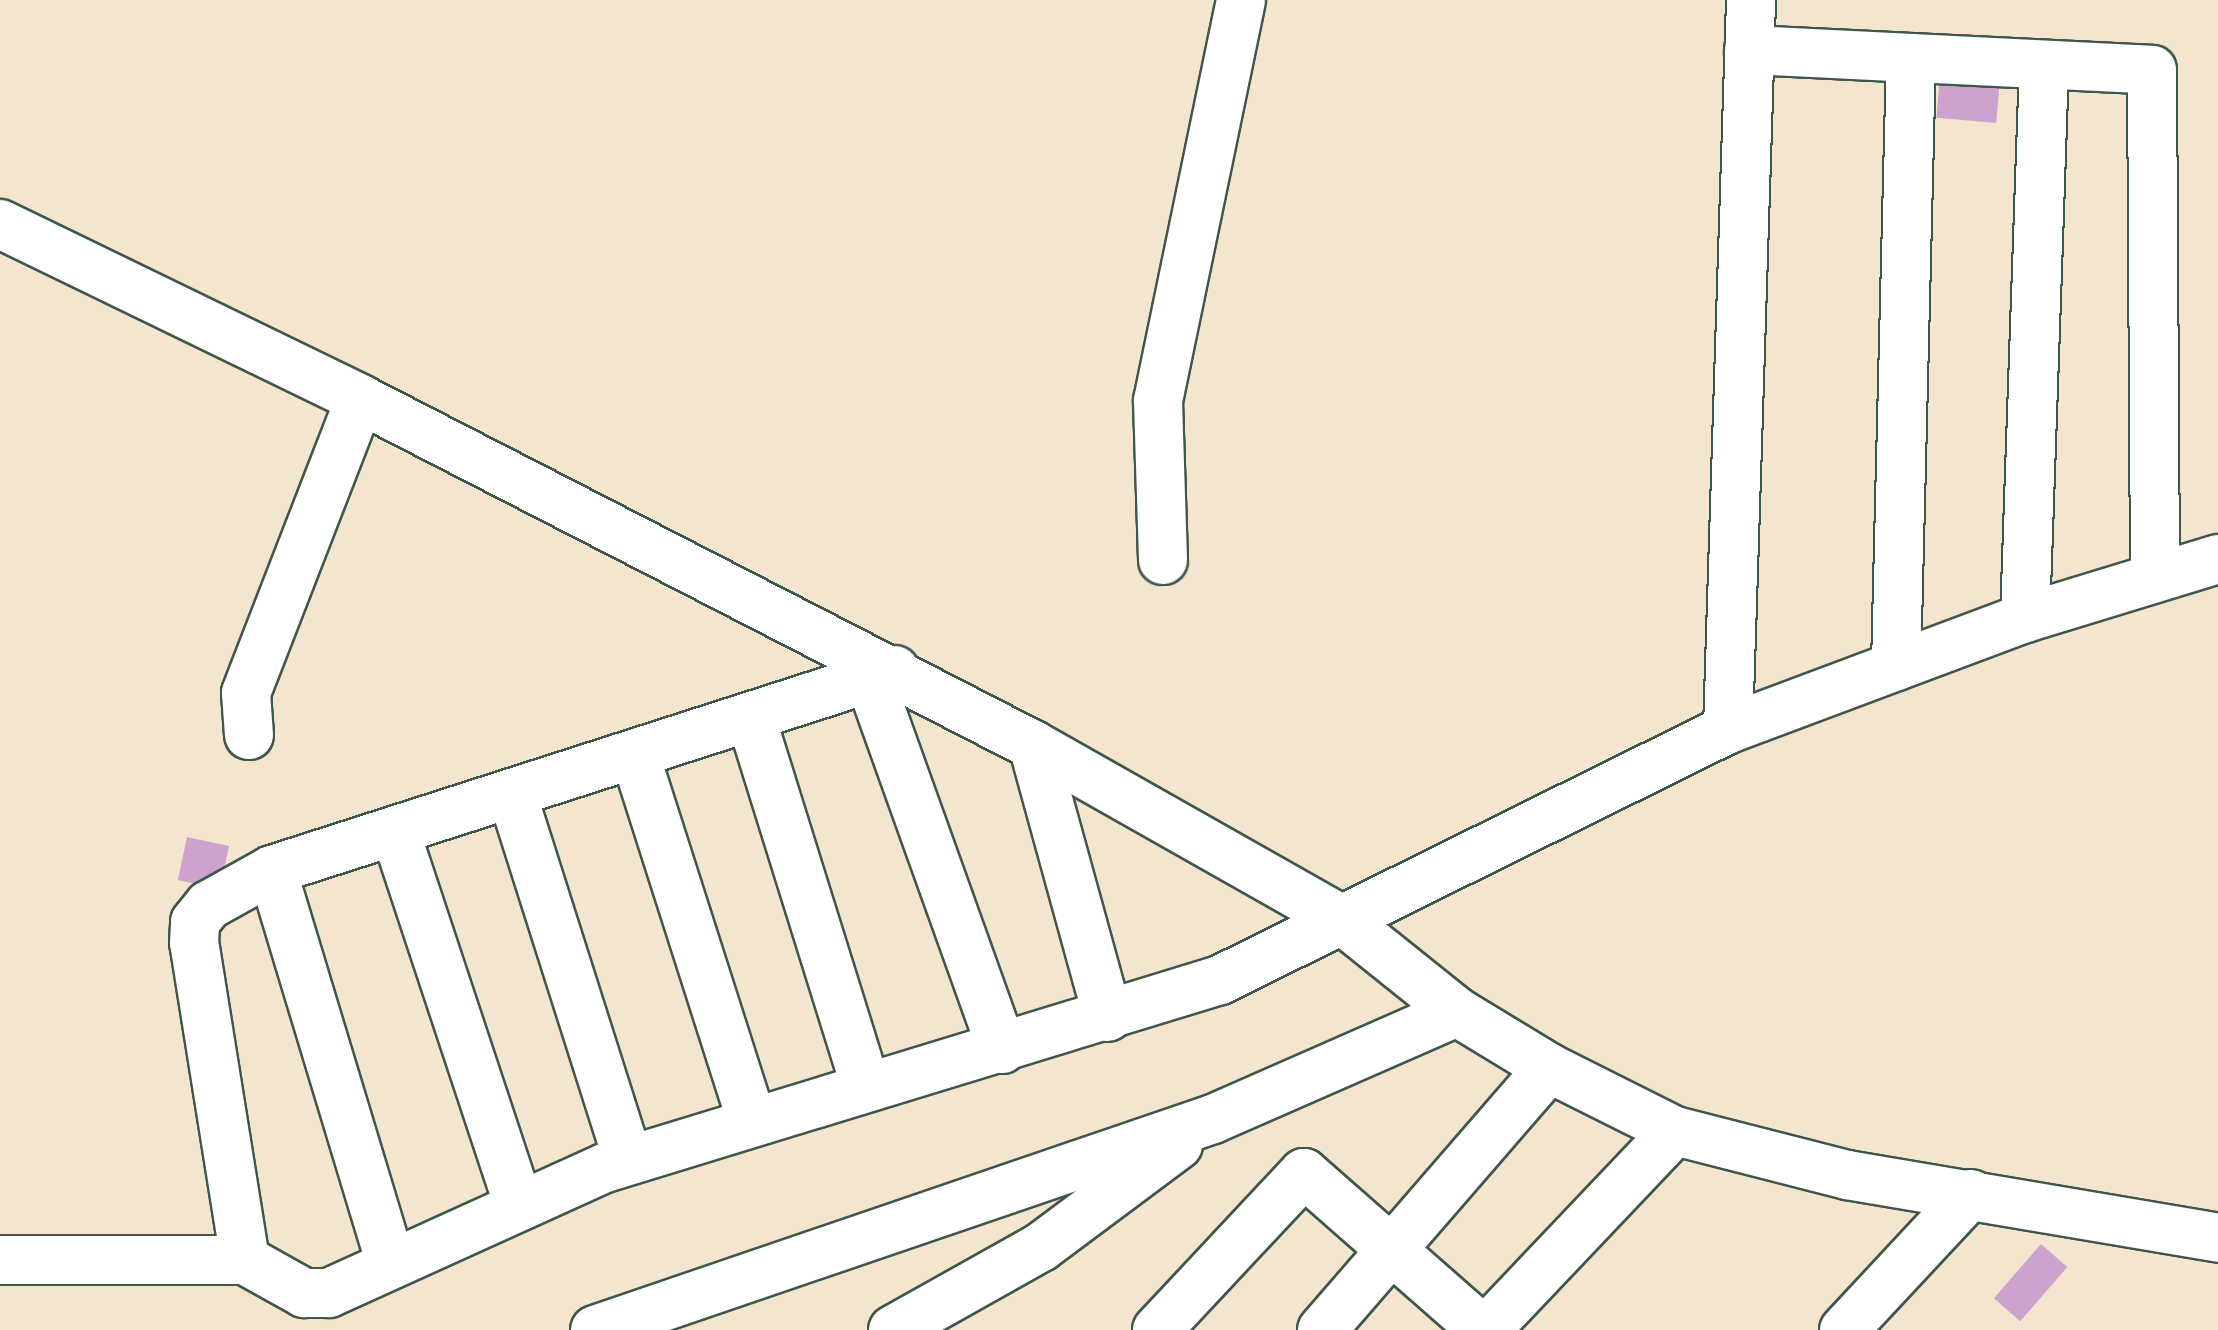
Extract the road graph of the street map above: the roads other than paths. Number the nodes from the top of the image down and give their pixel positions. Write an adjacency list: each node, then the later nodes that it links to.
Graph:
1 (1241, 0): 9 (street)
2 (1751, 0): 3 (street)
3 (1750, 50): 4 (street); 15 (street)
4 (1911, 58): 5 (street); 12 (street)
5 (2044, 66): 10 (street); 11 (street)
6 (6, 238): 7 (street)
7 (360, 400): 13 (street); 16 (street)
8 (2218, 559): 10 (street)
9 (1163, 560)
10 (2155, 576): 11 (street)
11 (2025, 618): 12 (street)
12 (1896, 666): 15 (street)
13 (882, 675): 14 (street); 17 (street); 25 (street)
14 (751, 718): 18 (street); 27 (street)
15 (1728, 728): 22 (street)
16 (249, 735)
17 (1034, 745): 22 (street); 24 (street)
18 (635, 755): 19 (street); 29 (street)
19 (512, 794): 20 (street); 31 (street)
20 (395, 831): 21 (street); 33 (street)
21 (272, 870): 37 (street); 38 (street)
22 (1341, 920): 23 (street); 24 (street)
23 (1457, 1012): 26 (street); 28 (street)
24 (1108, 1017): 25 (street)
25 (1002, 1049): 27 (street)
26 (1549, 1068): 30 (street); 35 (street)
27 (865, 1086): 29 (street)
28 (1213, 1119): 40 (street); 42 (street)
29 (752, 1122): 31 (street)
30 (1675, 1130): 32 (street); 45 (street)
31 (628, 1160): 33 (street)
32 (1971, 1194): 34 (street); 46 (street)
33 (518, 1204): 38 (street)
34 (2218, 1238)
35 (1394, 1253): 43 (street); 44 (street); 45 (street)
36 (0, 1260): 37 (street)
37 (245, 1260): 39 (street)
38 (391, 1264): 39 (street)
39 (319, 1317)
40 (664, 1322): 41 (street)
41 (596, 1330)
42 (894, 1330)
43 (1157, 1330)
44 (1322, 1330)
45 (1484, 1330)
46 (1844, 1330)

